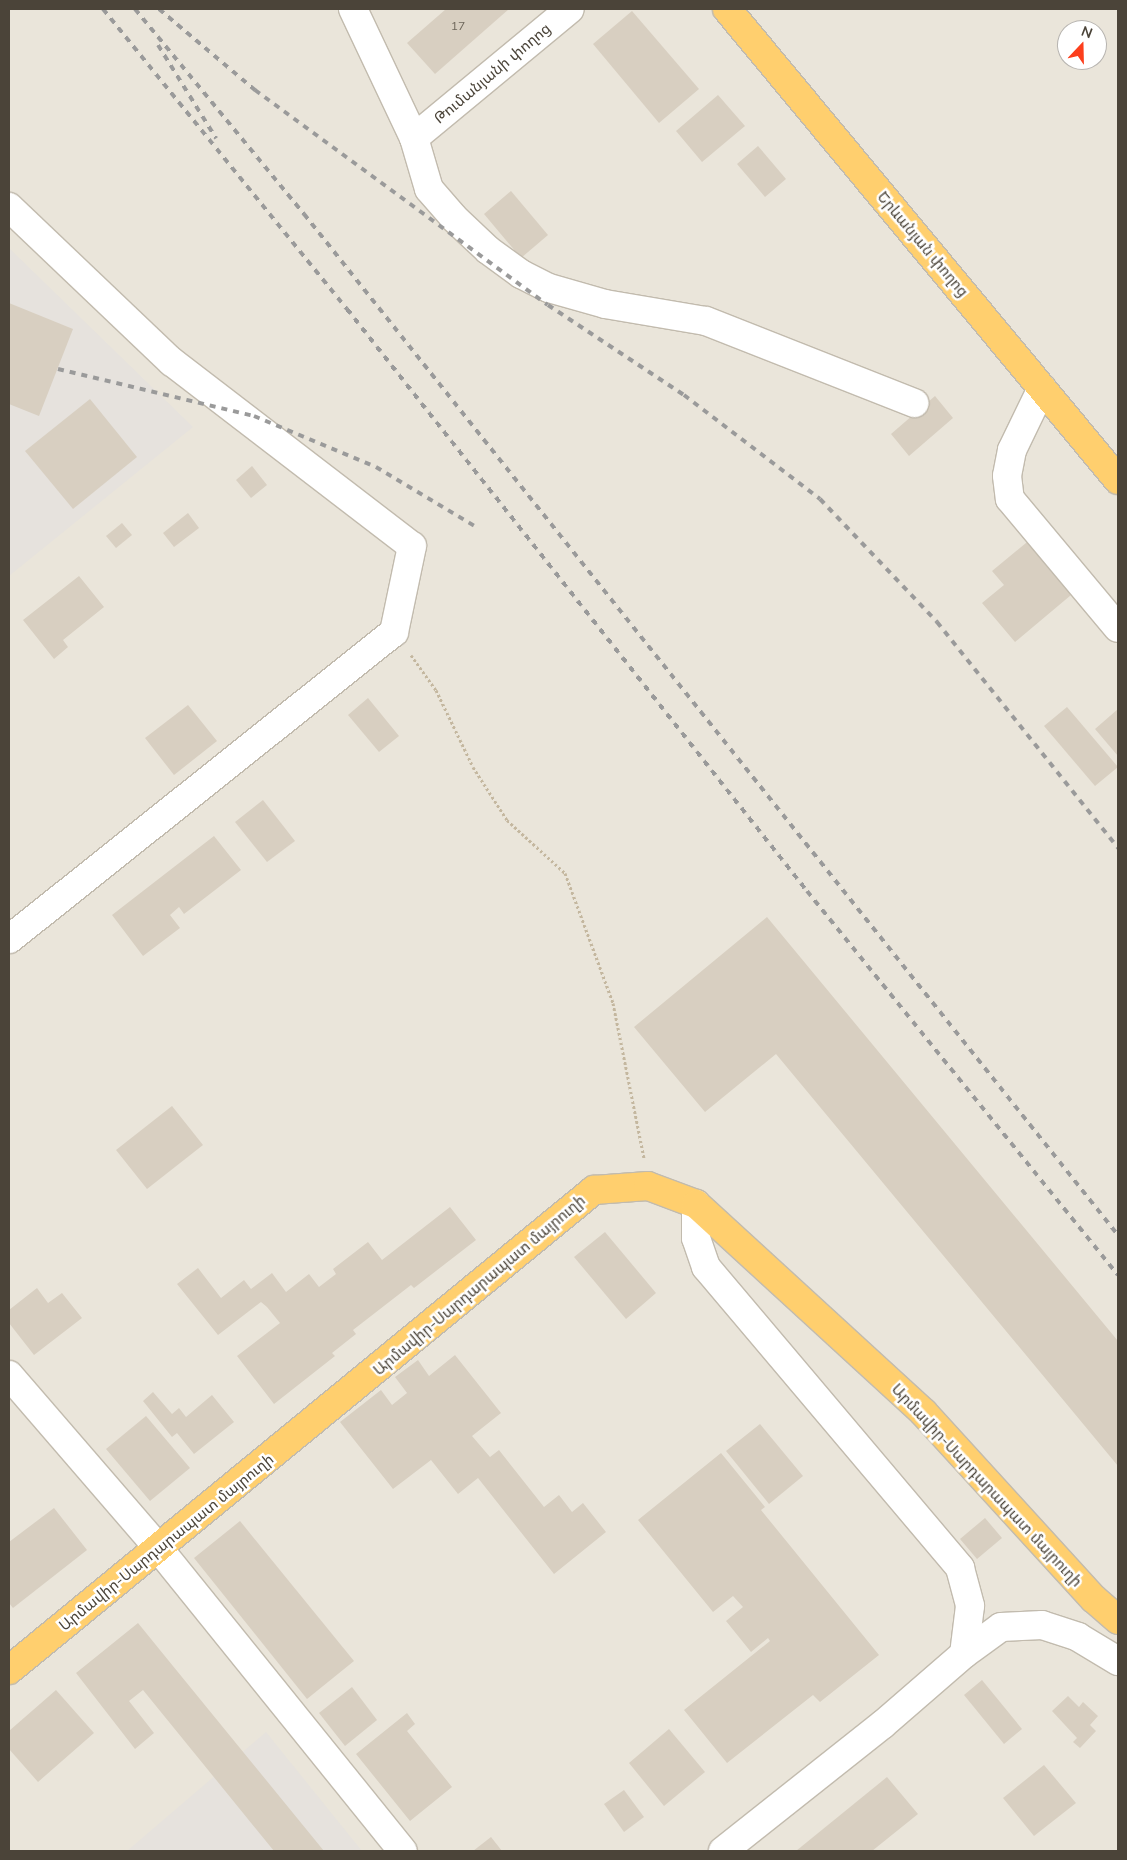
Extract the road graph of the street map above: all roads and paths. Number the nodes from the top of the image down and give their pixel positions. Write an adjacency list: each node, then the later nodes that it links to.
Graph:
1 (353, 9): 4 (street)
2 (570, 9): 4 (street, Թումանյանի փողոց)
3 (727, 9): 6 (highway, Երևանյան փողոց)
4 (414, 138): 7 (street)
5 (9, 207): 10 (street)
6 (1042, 388): 8 (highway, Երևանյան փողոց); 9 (street)
7 (914, 403)
8 (1118, 480)
9 (1118, 628)
10 (394, 632): 11 (street); 12 (path)
11 (9, 939)
12 (648, 1186): 13 (highway, Արմավիր-Սարդարապատ մայրուղի); 15 (highway, Արմավիր-Սարդարապատ մայրուղի)
13 (696, 1204): 16 (highway, Արմավիր-Սարդարապատ մայրուղի); 17 (street)
14 (9, 1375): 15 (street)
15 (159, 1549): 19 (highway, Արմավիր-Սարդարապատ մայրուղի); 20 (street)
16 (1118, 1620)
17 (964, 1654): 18 (street); 21 (street)
18 (1118, 1661)
19 (9, 1670)
20 (404, 1851)
21 (723, 1851)

